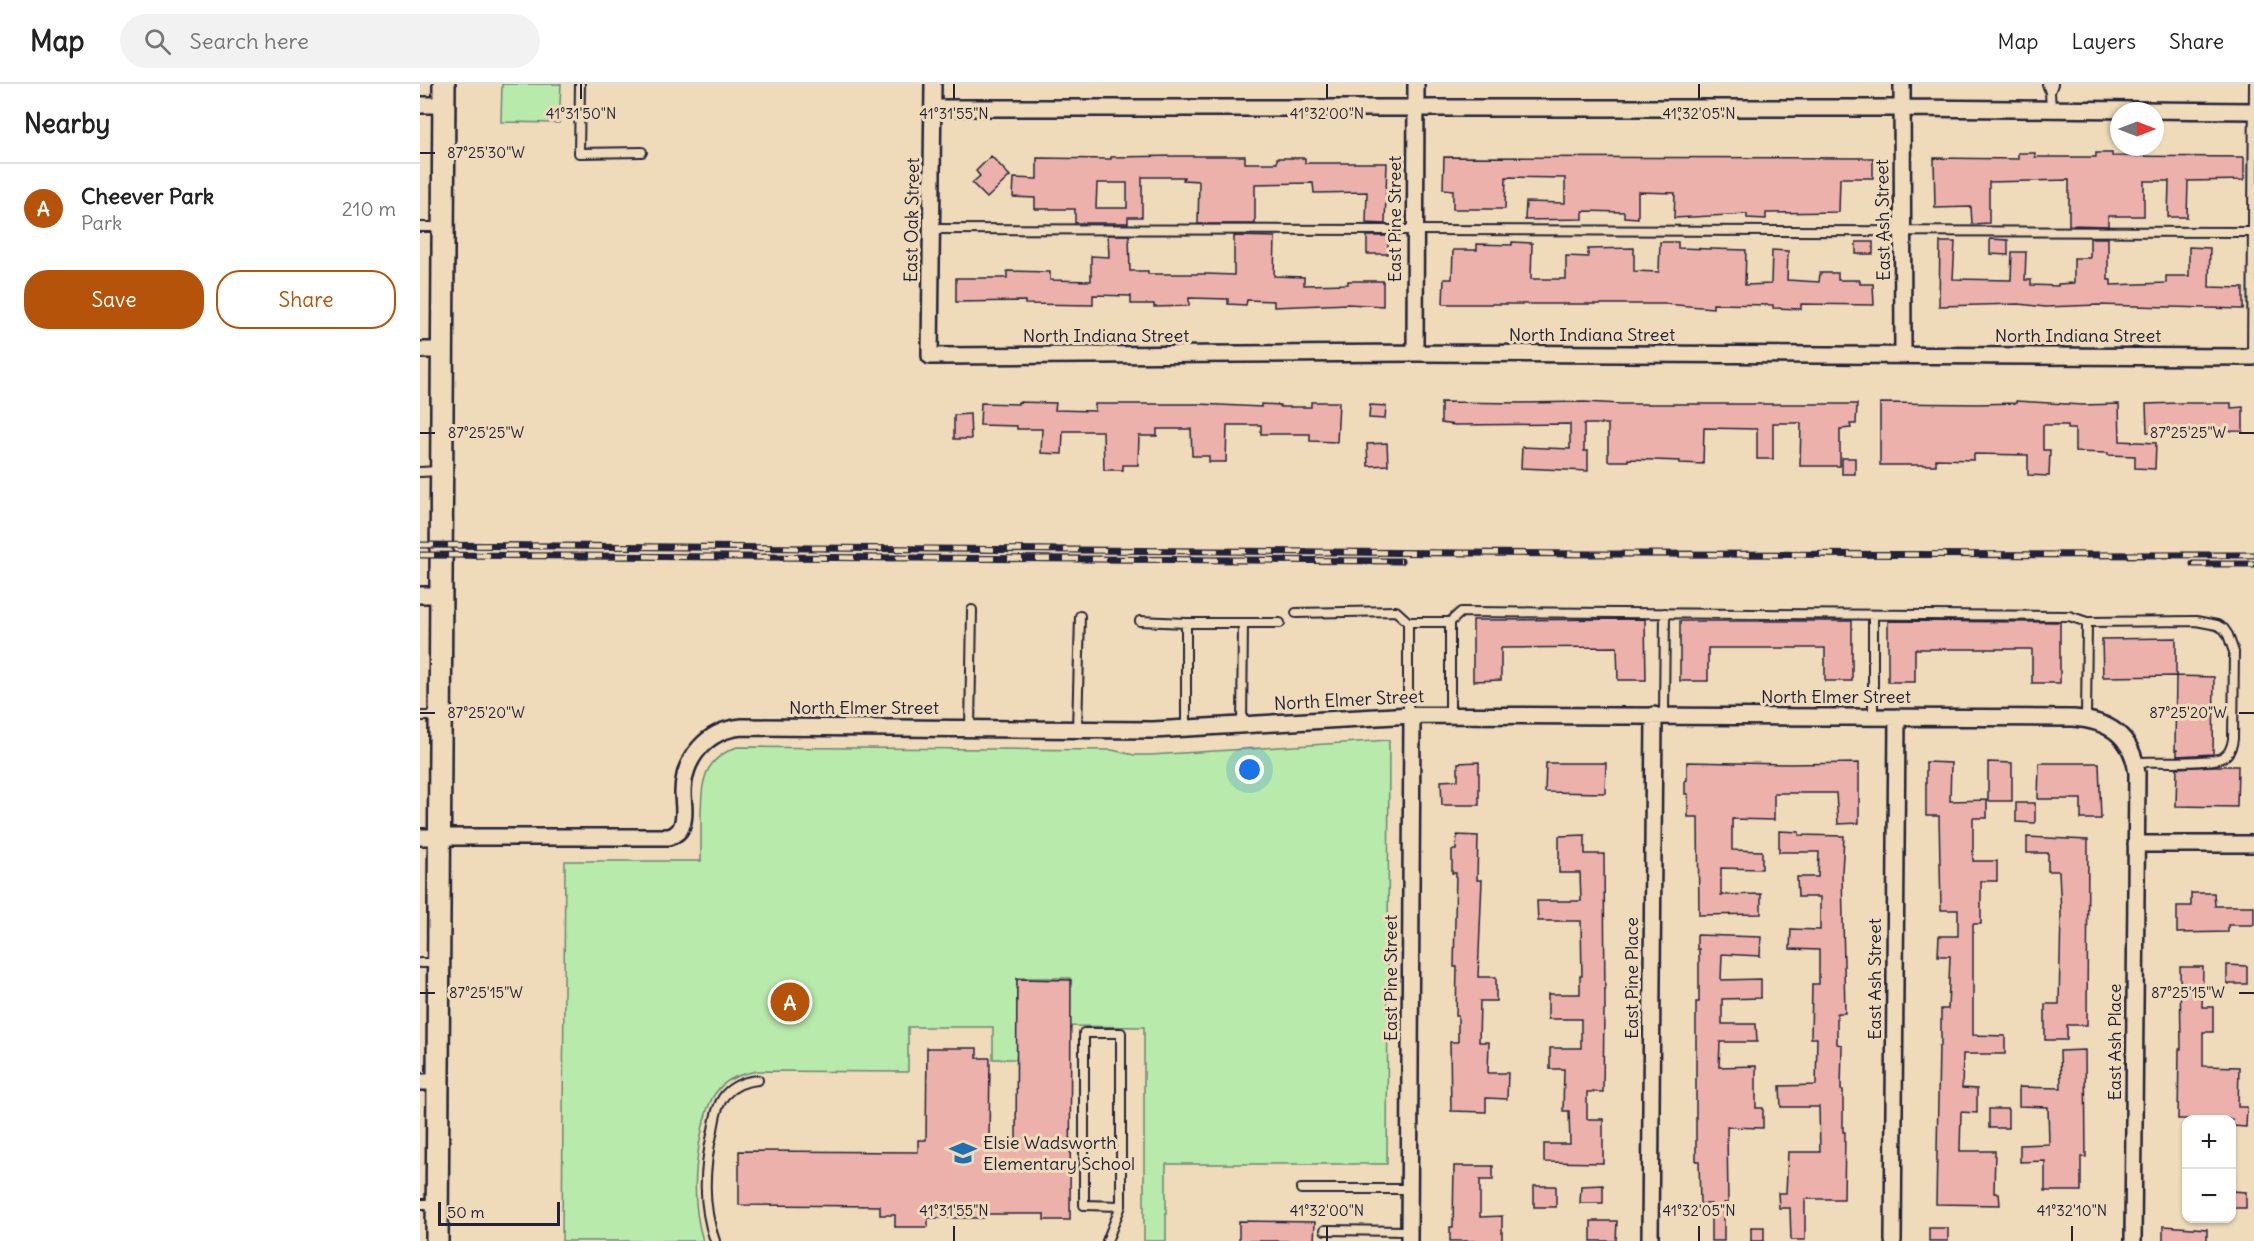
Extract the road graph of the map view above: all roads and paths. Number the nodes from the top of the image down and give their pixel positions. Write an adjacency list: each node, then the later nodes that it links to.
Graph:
1 (580, 84): 14 (lane)
2 (933, 84): 9 (street, East Oak Street)
3 (1416, 84): 10 (street, East Pine Street)
4 (1902, 84): 11 (street, East Ash Street)
5 (2254, 84): 13 (lane)
6 (2050, 87): 12 (lane)
7 (444, 94): 8 (street); 16 (street)
8 (420, 105)
9 (933, 108): 10 (street); 17 (street, East Oak Street)
10 (1416, 108): 11 (street); 18 (street, East Pine Street)
11 (1902, 108): 12 (street); 20 (street, East Ash Street)
12 (2051, 109): 13 (street)
13 (2254, 111): 19 (lane)
14 (642, 152)
15 (420, 227): 16 (lane)
16 (442, 227): 22 (street)
17 (932, 229): 18 (lane); 25 (street, East Oak Street)
18 (1415, 231): 20 (lane); 23 (street, East Pine Street)
19 (2253, 232): 20 (lane); 26 (lane)
20 (1902, 233): 24 (street, East Ash Street)
21 (420, 350): 22 (street)
22 (442, 350): 27 (street)
23 (1415, 353): 24 (street, North Indiana Street); 25 (street, North Indiana Street)
24 (1903, 355): 26 (street, North Indiana Street)
25 (930, 356)
26 (2253, 357)
27 (441, 471): 28 (lane); 29 (street)
28 (420, 472)
29 (430, 595): 45 (street)
30 (972, 610): 51 (lane)
31 (1296, 613): 36 (lane)
32 (1665, 613): 33 (lane); 37 (lane); 44 (lane)
33 (1873, 615): 38 (lane); 46 (lane)
34 (1080, 616): 52 (lane)
35 (1140, 621): 39 (lane)
36 (1408, 622): 37 (lane); 42 (lane)
37 (1450, 622): 43 (lane)
38 (2087, 622): 48 (lane); 53 (lane)
39 (1186, 623): 40 (lane); 50 (lane)
40 (1243, 623): 41 (lane); 49 (lane)
41 (1280, 623)
42 (1410, 715): 43 (street, North Elmer Street); 49 (street, North Elmer Street); 61 (street, East Pine Street)
43 (1450, 715): 44 (street, North Elmer Street)
44 (1659, 715): 46 (street, North Elmer Street); 69 (street, East Pine Place)
45 (430, 716): 54 (street)
46 (1873, 717): 47 (street, North Elmer Street)
47 (1897, 717): 48 (street, North Elmer Street); 70 (street, East Ash Street)
48 (2086, 719): 53 (street, North Elmer Street)
49 (1242, 725): 50 (street, North Elmer Street)
50 (1186, 728): 52 (street, North Elmer Street)
51 (970, 729): 52 (street, North Elmer Street); 54 (street, North Elmer Street)
52 (1077, 730)
53 (2135, 762): 55 (street, North Elmer Street)
54 (430, 837): 57 (street)
55 (2136, 844): 56 (street); 71 (street, East Ash Place)
56 (2254, 844)
57 (430, 963): 59 (street)
58 (758, 1080): 67 (lane)
59 (429, 1082): 62 (street)
60 (1301, 1189): 61 (lane)
61 (1409, 1189): 65 (street, East Pine Street)
62 (429, 1204): 66 (street)
63 (1121, 1206): 63 (lane); 68 (lane)
64 (1325, 1230): 65 (lane)
65 (1409, 1236)
66 (437, 1241)
67 (716, 1241)
68 (1107, 1241)
69 (1650, 1241)
70 (1893, 1241)
71 (2133, 1241)

